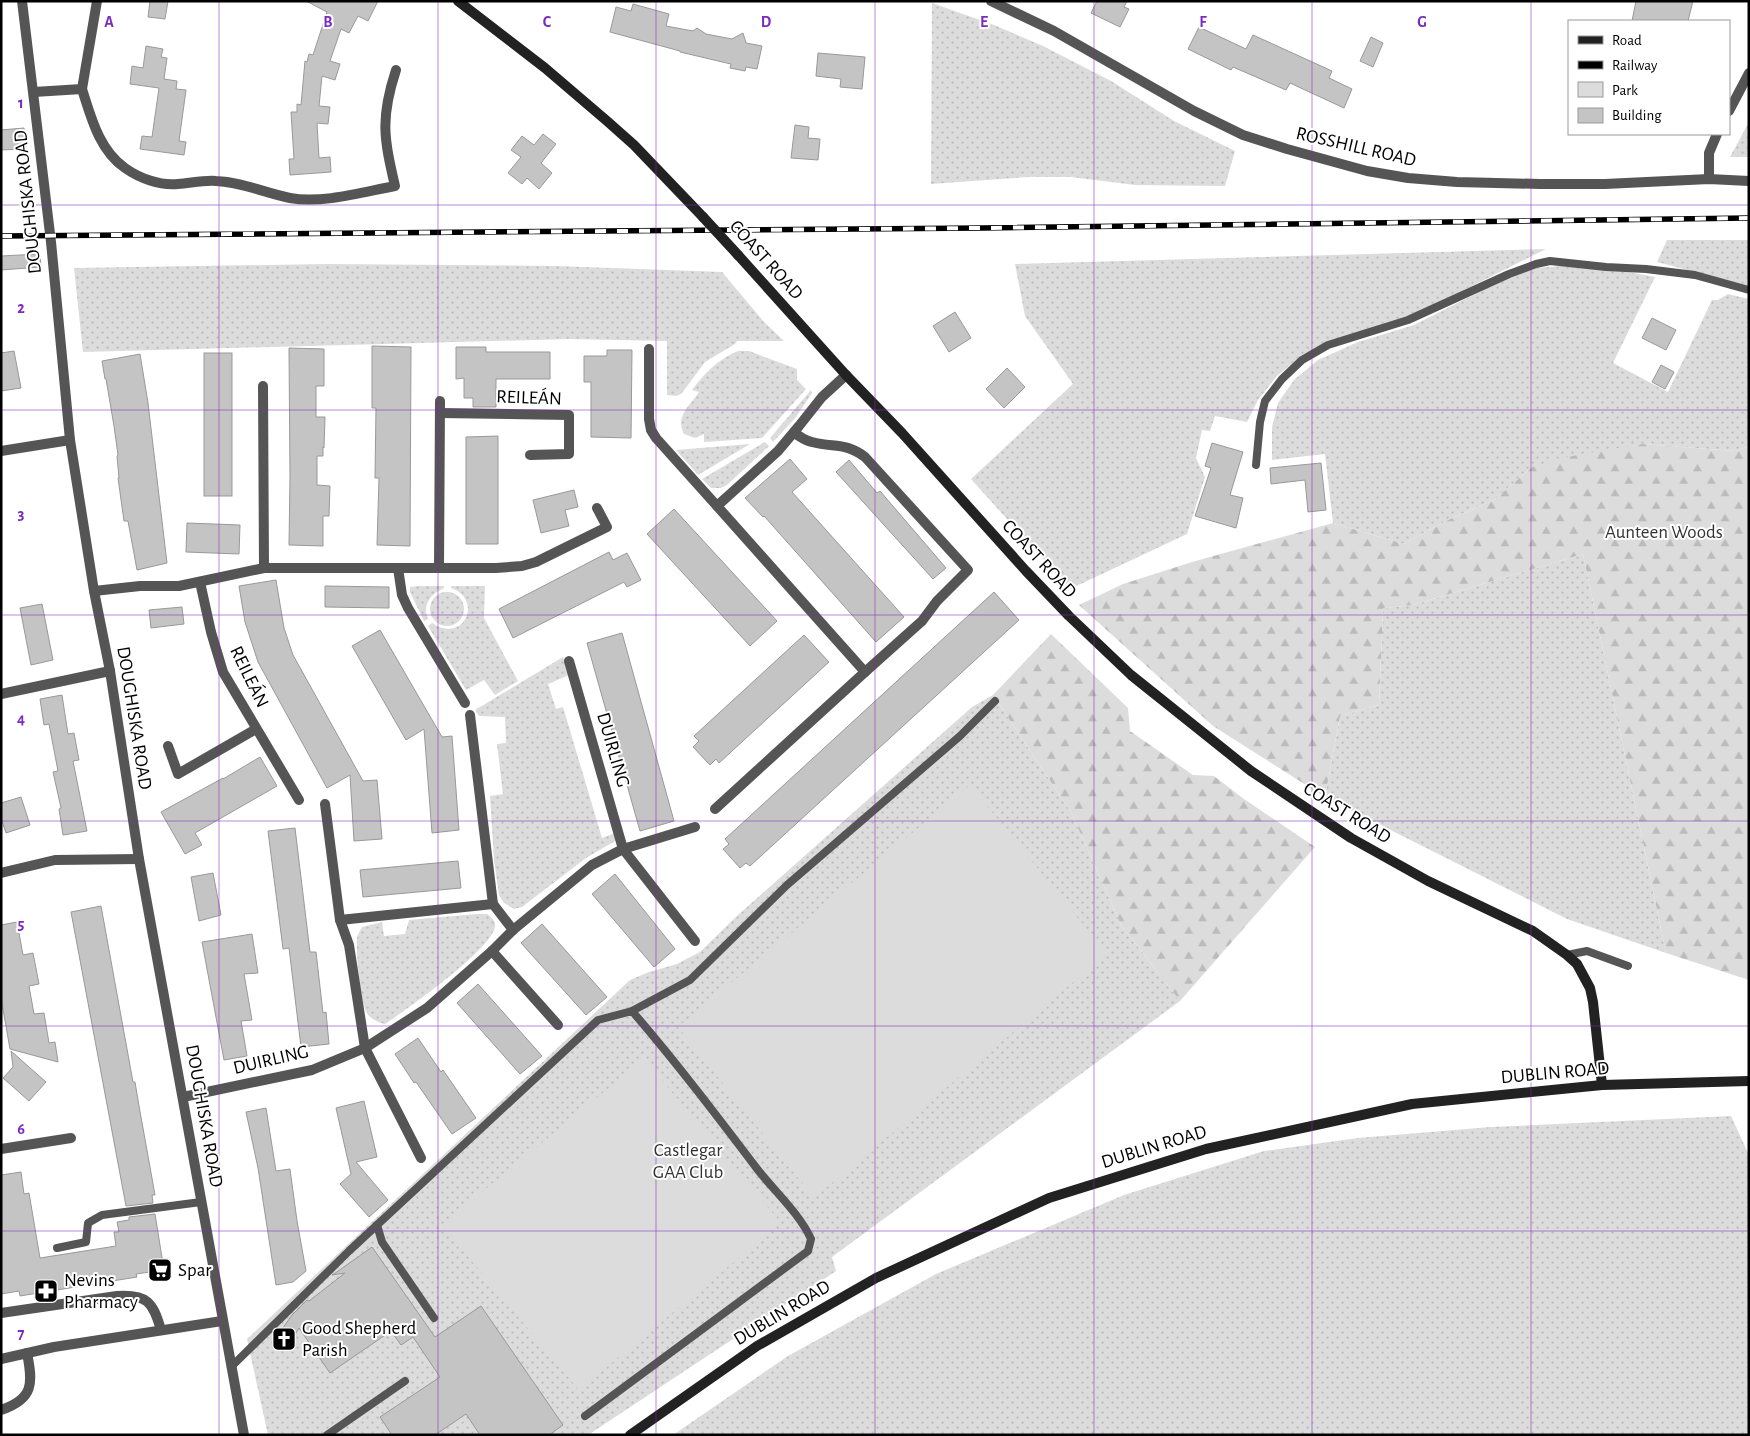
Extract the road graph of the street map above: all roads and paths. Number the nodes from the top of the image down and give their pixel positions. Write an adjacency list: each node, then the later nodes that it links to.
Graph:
1 (22, 1): 8 (street, DOUGHISKA ROAD)
2 (97, 1): 7 (street)
3 (458, 1): 15 (main road, COAST ROAD, bridge)
4 (991, 1): 11 (street, ROSSHILL ROAD)
5 (396, 70): 7 (street)
6 (1749, 73): 9 (street)
7 (82, 89): 8 (street)
8 (34, 92): 20 (street, DOUGHISKA ROAD)
9 (1730, 109)
10 (1717, 135): 11 (street)
11 (1708, 180): 12 (street, ROSSHILL ROAD)
12 (1749, 181)
13 (1749, 290): 23 (lane)
14 (648, 349): 24 (street)
15 (846, 375): 19 (street); 52 (main road, COAST ROAD)
16 (263, 386): 26 (street)
17 (440, 401): 18 (street)
18 (440, 413): 22 (street, REILEÁN); 28 (street)
19 (794, 433): 24 (street); 33 (street)
20 (70, 440): 21 (street); 30 (street, DOUGHISKA ROAD)
21 (1, 451)
22 (530, 455)
23 (1256, 466)
24 (717, 506): 33 (street)
25 (597, 508): 28 (street)
26 (264, 568): 27 (street); 29 (street)
27 (398, 568): 28 (street); 36 (street)
28 (439, 568)
29 (200, 582): 30 (street); 38 (street, REILEÁN)
30 (94, 591): 32 (street, DOUGHISKA ROAD)
31 (570, 661): 44 (street, DUIRLING)
32 (110, 671): 34 (street); 45 (street, DOUGHISKA ROAD)
33 (865, 672): 42 (street)
34 (1, 694)
35 (995, 701): 54 (lane)
36 (465, 703)
37 (470, 715): 47 (street)
38 (256, 729): 39 (street, REILEÁN); 40 (street, REILEÁN)
39 (168, 746)
40 (299, 800)
41 (325, 804): 48 (street)
42 (715, 809)
43 (695, 827): 44 (street, DUIRLING)
44 (623, 849): 49 (street, DUIRLING); 50 (street, DUIRLING)
45 (139, 859): 46 (street); 59 (street, DOUGHISKA ROAD)
46 (1, 873)
47 (493, 904): 48 (street); 49 (street)
48 (340, 920): 56 (street)
49 (513, 930): 51 (street, DUIRLING)
50 (695, 941)
51 (492, 951): 55 (street); 56 (street, DUIRLING)
52 (1567, 955): 53 (lane); 58 (main road, COAST ROAD)
53 (1628, 966)
54 (632, 1011): 64 (lane); 75 (lane)
55 (558, 1025)
56 (365, 1048): 59 (street, DUIRLING); 62 (street)
57 (1749, 1081): 58 (main road, DUBLIN ROAD)
58 (1602, 1085): 78 (main road, DUBLIN ROAD)
59 (183, 1097): 63 (street, DOUGHISKA ROAD)
60 (71, 1138): 61 (street)
61 (1, 1149)
62 (421, 1158)
63 (201, 1202): 65 (lane); 68 (street, DOUGHISKA ROAD)
64 (377, 1226): 67 (lane); 72 (lane)
65 (58, 1248)
66 (1, 1313): 69 (street)
67 (434, 1318)
68 (222, 1322): 69 (street); 72 (street, DOUGHISKA ROAD)
69 (161, 1330): 70 (street)
70 (27, 1353): 71 (street); 74 (street)
71 (1, 1359)
72 (231, 1366): 76 (street, DOUGHISKA ROAD)
73 (405, 1381): 77 (lane)
74 (1, 1410)
75 (586, 1416)
76 (244, 1435)
77 (327, 1435)
78 (630, 1435)

